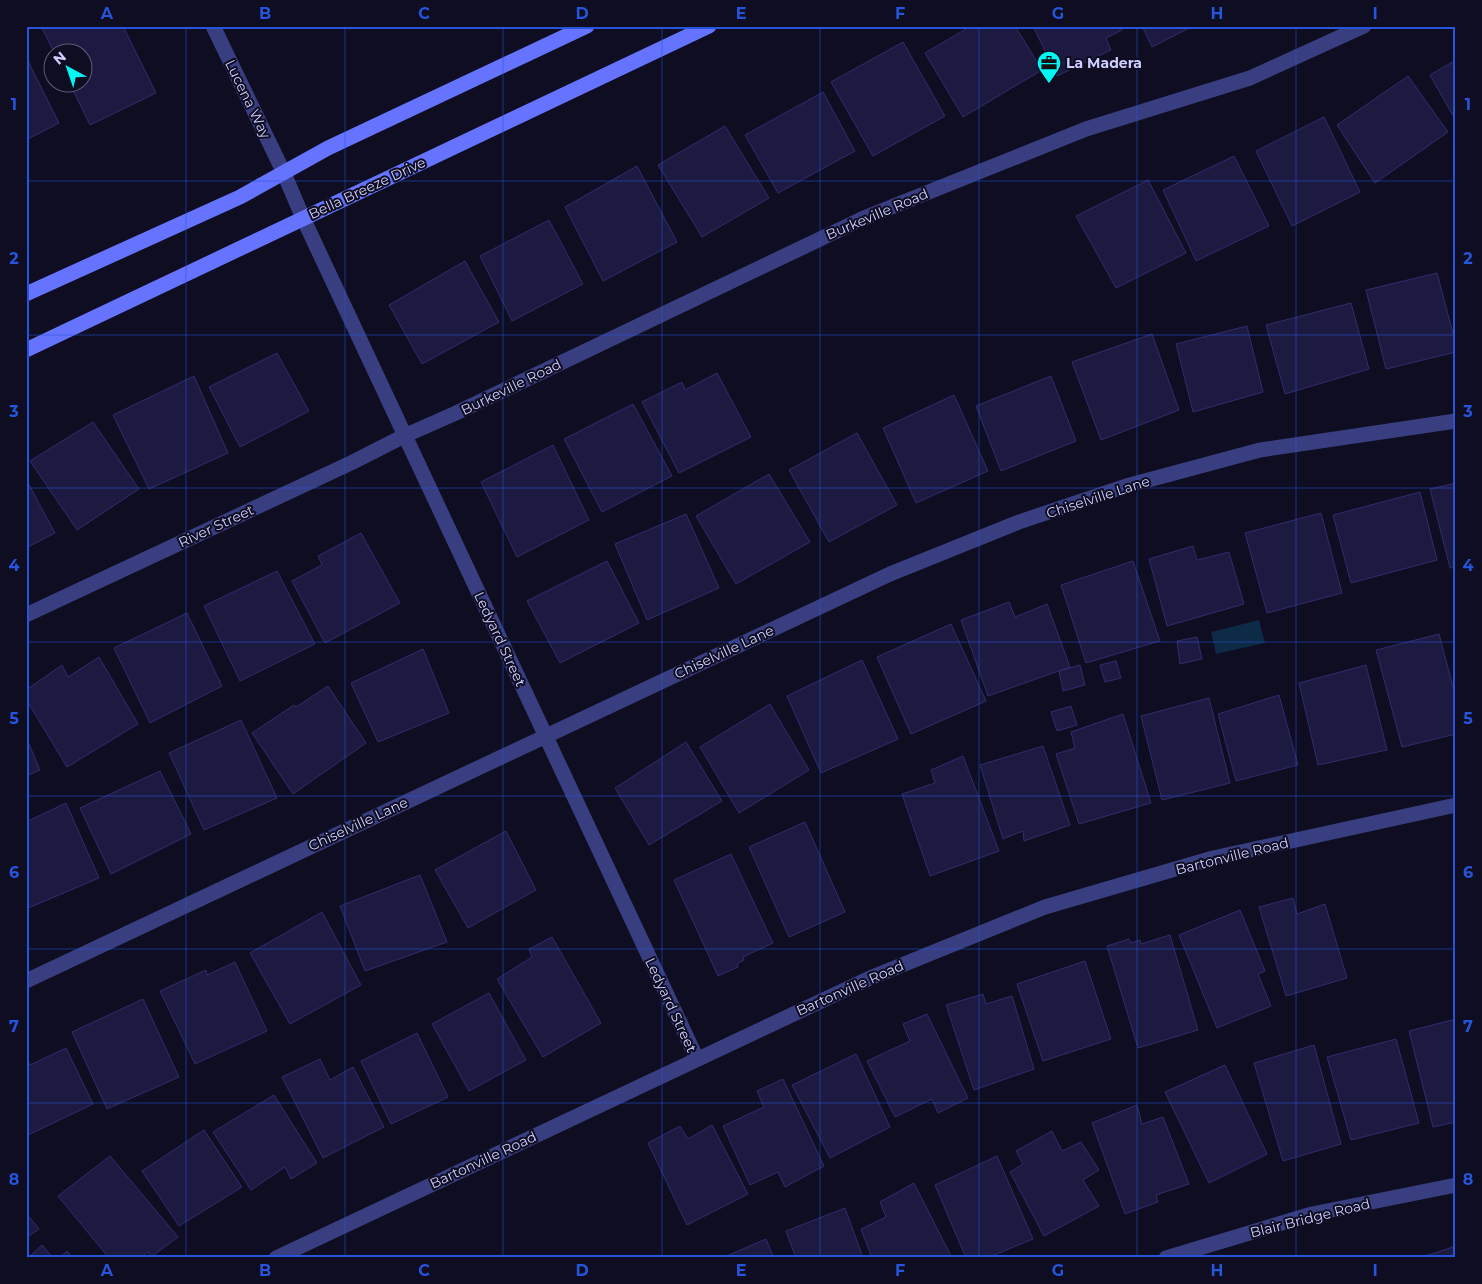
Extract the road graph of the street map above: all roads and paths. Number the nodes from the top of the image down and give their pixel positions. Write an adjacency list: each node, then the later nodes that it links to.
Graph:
1 (213, 26): 5 (street, Lucena Way)
2 (587, 26): 5 (street)
3 (709, 26): 6 (street, Bella Breeze Drive)
4 (1364, 26): 10 (street, Burkeville Road)
5 (283, 171): 6 (street, Lucena Way); 7 (street)
6 (302, 218): 8 (street, Bella Breeze Drive); 10 (street, Ledyard Street)
7 (26, 294)
8 (26, 350)
9 (1456, 421): 12 (street, Chiselville Lane)
10 (404, 436): 11 (street, River Street); 12 (street, Ledyard Street)
11 (26, 615)
12 (546, 736): 14 (street, Chiselville Lane); 15 (street, Ledyard Street)
13 (1456, 805): 15 (street, Bartonville Road)
14 (26, 981)
15 (697, 1059): 17 (street, Bartonville Road)
16 (1456, 1185): 18 (street, Blair Bridge Road)
17 (276, 1258)
18 (1166, 1258)

